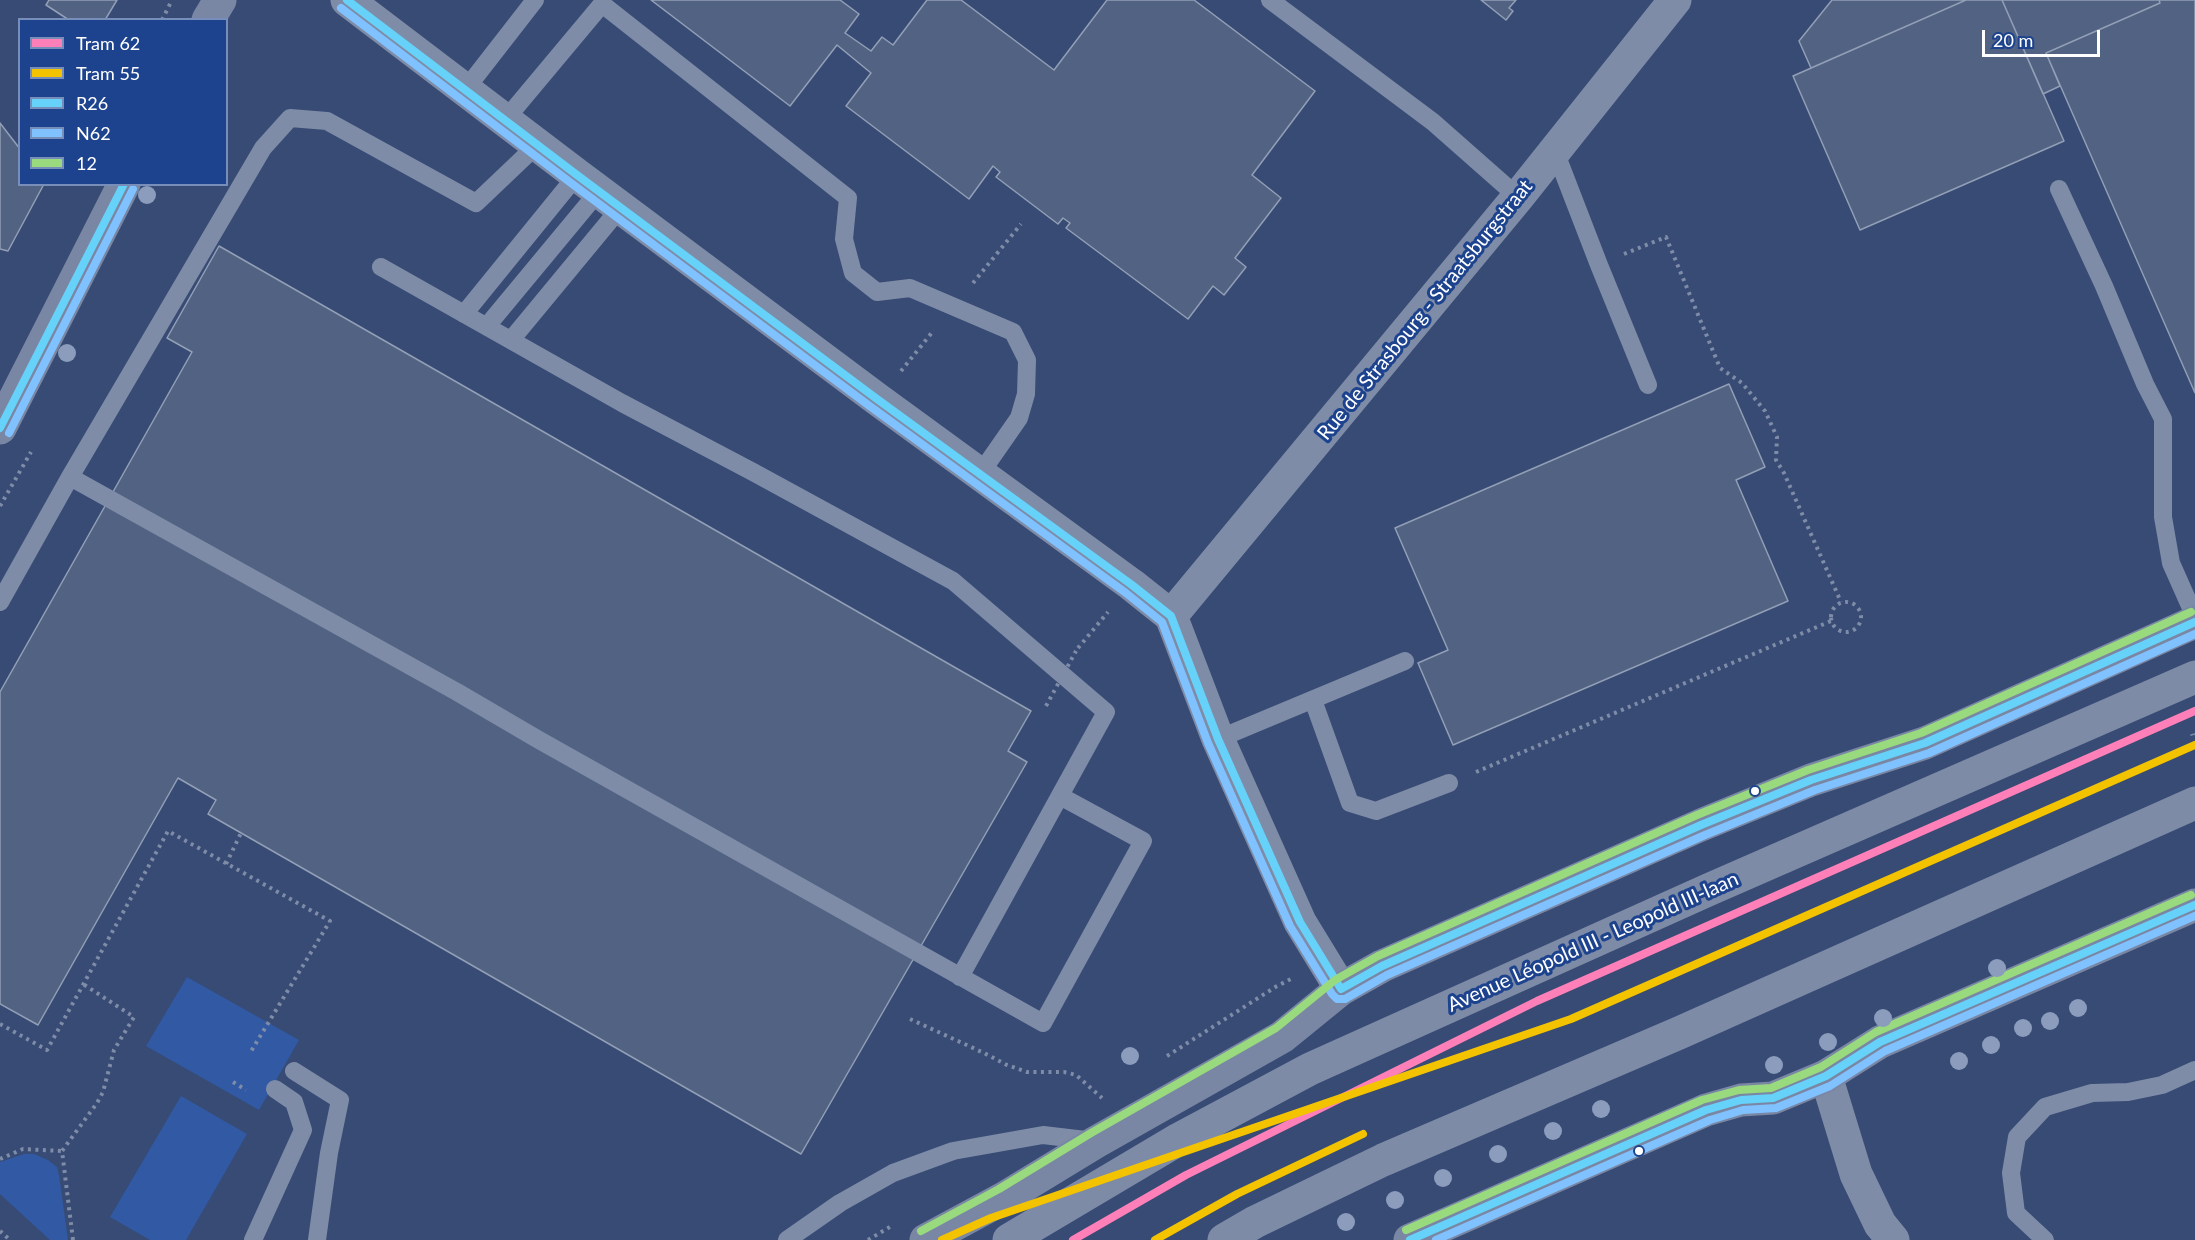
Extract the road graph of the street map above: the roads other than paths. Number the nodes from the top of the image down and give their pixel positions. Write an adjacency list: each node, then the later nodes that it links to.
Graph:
1 (220, 0): 6 (street)
2 (347, 0): 7 (street)
3 (535, 0): 7 (lane)
4 (1270, 0): 14 (lane)
5 (1675, 0): 10 (street, Rue de Strasbourg - Straatsburgstraat)
6 (209, 18)
7 (465, 90): 8 (street)
8 (505, 120): 9 (street); 21 (lane)
9 (537, 145): 13 (street); 22 (lane)
10 (1556, 151): 14 (street, Rue de Strasbourg - Straatsburgstraat); 19 (lane)
11 (123, 186): 20 (street)
12 (2059, 189): 25 (lane)
13 (599, 191): 16 (lane); 17 (lane); 18 (lane); 21 (street)
14 (1518, 197): 24 (street, Rue de Strasbourg - Straatsburgstraat)
15 (381, 267): 16 (lane)
16 (464, 314): 17 (lane)
17 (487, 326): 18 (lane)
18 (511, 340): 32 (lane)
19 (1648, 384)
20 (0, 428)
21 (980, 474): 24 (street)
22 (70, 477): 23 (lane); 35 (lane)
23 (0, 602)
24 (1171, 616): 30 (street)
25 (2195, 617)
26 (2195, 622): 36 (street)
27 (1405, 661): 29 (lane)
28 (2195, 677): 42 (main road, Avenue Léopold III - Leopold III-laan)
29 (1312, 700): 30 (lane); 31 (lane)
30 (1218, 739): 36 (street)
31 (1449, 783)
32 (1060, 796): 35 (lane); 35 (lane)
33 (2195, 803): 49 (main road)
34 (2195, 905): 39 (street)
35 (960, 977)
36 (1341, 989): 41 (street)
37 (2195, 1070): 52 (lane)
38 (294, 1071): 45 (lane)
39 (1826, 1076): 50 (street); 51 (street)
40 (275, 1089): 44 (lane)
41 (1139, 1117): 42 (street); 43 (street)
42 (1179, 1139): 48 (main road, Avenue Léopold III - Leopold III-laan)
43 (1096, 1142): 46 (lane); 47 (street)
44 (253, 1240)
45 (317, 1240)
46 (787, 1240)
47 (926, 1240)
48 (1009, 1240)
49 (1224, 1240)
50 (1410, 1240)
51 (1893, 1240)
52 (2045, 1240)

